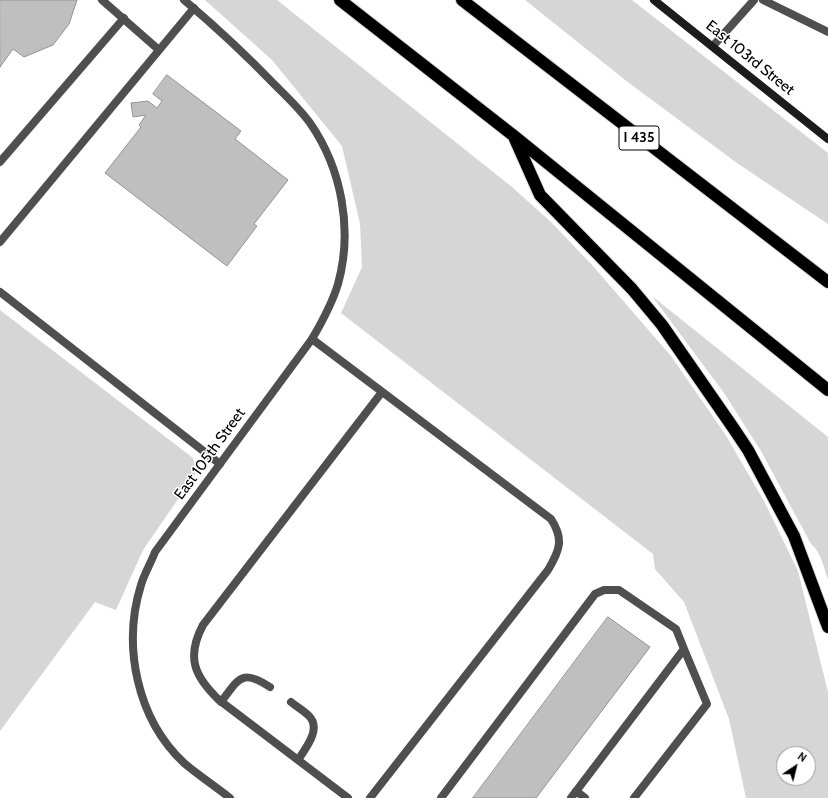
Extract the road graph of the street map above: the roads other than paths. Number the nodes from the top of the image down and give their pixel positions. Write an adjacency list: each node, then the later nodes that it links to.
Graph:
1 (102, 0): 9 (street)
2 (184, 0): 8 (street, East 105th Street)
3 (340, 0): 13 (highway)
4 (462, 0): 17 (highway, I 435)
5 (654, 0): 11 (street, East 103rd Street)
6 (754, 0): 11 (street)
7 (763, 0): 10 (street)
8 (194, 8): 12 (street); 20 (street, East 105th Street)
9 (124, 18): 12 (street); 15 (street)
10 (828, 32)
11 (713, 46): 14 (street, East 103rd Street)
12 (159, 50): 16 (street)
13 (514, 136): 21 (highway); 24 (highway)
14 (828, 138)
15 (0, 162)
16 (0, 242)
17 (823, 274): 18 (highway, I 435)
18 (828, 282)
19 (0, 292): 23 (street)
20 (312, 339): 22 (street); 23 (street, East 105th Street)
21 (828, 390)
22 (382, 392): 27 (street); 33 (street)
23 (220, 464): 31 (street, East 105th Street)
24 (828, 626)
25 (684, 649): 30 (street); 34 (street); 36 (street)
26 (270, 687): 27 (street)
27 (221, 702): 29 (street)
28 (291, 702): 29 (street)
29 (298, 760): 32 (street)
30 (573, 795): 35 (street)
31 (230, 798)
32 (348, 798)
33 (370, 798)
34 (441, 798)
35 (585, 798)
36 (634, 798)

